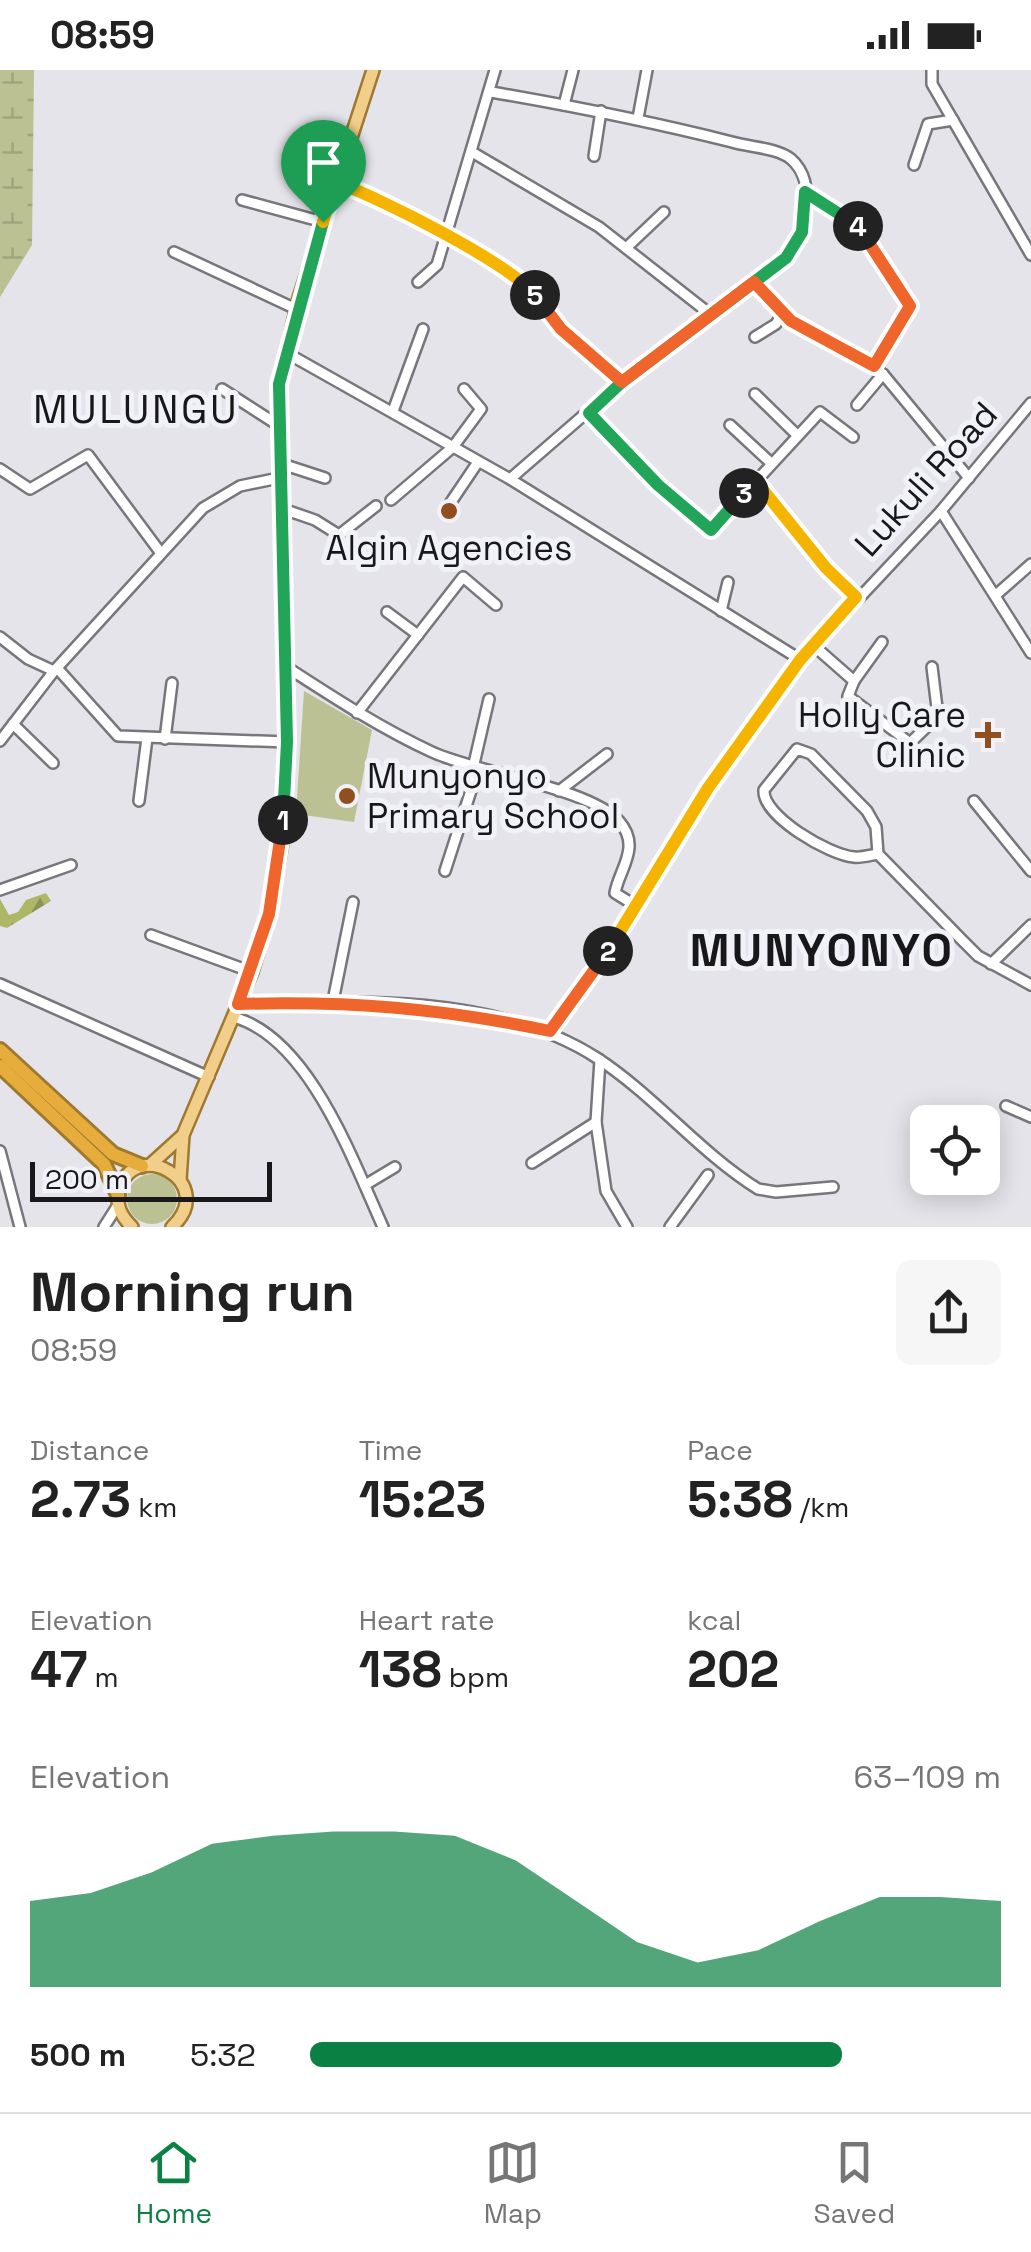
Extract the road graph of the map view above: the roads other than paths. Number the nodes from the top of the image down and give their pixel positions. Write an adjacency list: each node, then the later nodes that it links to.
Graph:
1 (373, 70): 14 (main road)
2 (495, 70): 6 (street)
3 (573, 70): 7 (street)
4 (647, 70): 9 (street)
5 (932, 70): 10 (street)
6 (491, 92): 7 (street); 11 (street)
7 (564, 104): 8 (street)
8 (601, 111): 9 (street); 12 (street)
9 (638, 118): 15 (street)
10 (953, 120): 13 (street); 22 (street)
11 (472, 152): 19 (street); 20 (street)
12 (594, 156)
13 (914, 165)
14 (335, 182): 18 (main road); 19 (street)
15 (805, 192): 24 (street); 31 (street)
16 (242, 200): 18 (street)
17 (664, 212): 20 (street)
18 (323, 222): 25 (main road)
19 (444, 236): 23 (street); 33 (street)
20 (626, 248): 26 (street)
21 (174, 252): 25 (street)
22 (1031, 255)
23 (418, 282)
24 (754, 282): 26 (street); 27 (street)
25 (296, 309): 30 (main road)
26 (710, 314): 33 (street)
27 (782, 314): 29 (street); 31 (street)
28 (422, 329): 39 (street)
29 (754, 336)
30 (284, 352): 39 (street); 42 (main road)
31 (874, 366): 32 (street)
32 (883, 374): 38 (street); 52 (street)
33 (622, 382): 40 (street)
34 (222, 389): 42 (street)
35 (464, 389): 45 (street)
36 (754, 394): 43 (street)
37 (1031, 402): 52 (street, Lukuli Road)
38 (857, 405)
39 (393, 411): 45 (street)
40 (589, 413): 53 (street); 54 (street)
41 (730, 425): 48 (street)
42 (278, 426): 47 (main road)
43 (797, 436): 44 (street); 48 (street)
44 (853, 437)
45 (453, 448): 46 (street); 55 (street)
46 (478, 462): 53 (street); 56 (street)
47 (279, 463): 50 (main road); 51 (street)
48 (771, 463): 54 (street)
49 (0, 468): 60 (street)
50 (279, 478): 58 (main road); 60 (street)
51 (324, 478)
52 (970, 478): 59 (street, Lukuli Road)
53 (510, 480): 66 (street)
54 (755, 480): 64 (street)
55 (391, 500)
56 (451, 502)
57 (376, 506): 58 (street)
58 (280, 508): 74 (main road)
59 (941, 511): 63 (street); 64 (street, Lukuli Road)
60 (160, 552): 76 (street)
61 (1031, 564): 63 (street)
62 (728, 582): 66 (street)
63 (997, 594): 72 (street)
64 (856, 597): 71 (street, Lukuli Road)
65 (496, 604): 68 (street)
66 (721, 611): 73 (street)
67 (387, 612): 68 (street)
68 (418, 635): 80 (street)
69 (0, 636): 76 (street)
70 (882, 642): 77 (street)
71 (813, 645): 73 (street, Lukuli Road); 77 (street)
72 (1031, 652)
73 (800, 660): 98 (street, Lukuli Road)
74 (285, 666): 80 (street); 85 (main road)
75 (932, 667): 77 (street)
76 (56, 670): 81 (street); 82 (street)
77 (854, 681)
78 (172, 683): 84 (street)
79 (489, 699): 88 (street)
80 (357, 712): 88 (street)
81 (13, 724): 83 (street); 87 (street)
82 (147, 738): 84 (street); 90 (street)
83 (1, 739)
84 (165, 739): 85 (street)
85 (287, 742): 102 (main road)
86 (607, 754): 89 (street)
87 (53, 763)
88 (476, 768): 89 (street); 94 (street)
89 (560, 791): 98 (street)
90 (139, 800)
91 (974, 800): 95 (street)
92 (878, 854): 92 (street); 101 (street)
93 (70, 866): 96 (street)
94 (445, 871)
95 (1031, 871)
96 (0, 890)
97 (353, 902): 105 (street)
98 (636, 906): 107 (street, Lukuli Road)
99 (1031, 924): 101 (street)
100 (151, 935): 102 (street)
101 (991, 964): 104 (street)
102 (252, 972): 106 (main road)
103 (0, 984): 111 (street)
104 (1031, 985)
105 (333, 1001): 106 (street); 107 (street)
106 (235, 1011): 111 (main road); 122 (street)
107 (550, 1031): 109 (street)
108 (0, 1050): 118 (highway)
109 (600, 1060): 114 (street); 123 (street)
110 (0, 1066): 124 (highway)
111 (209, 1077): 115 (main road)
112 (1006, 1106): 113 (street)
113 (1031, 1116)
114 (596, 1122): 117 (street); 130 (street)
115 (183, 1135): 118 (main road); 121 (main road)
116 (0, 1150): 126 (street)
117 (532, 1164)
118 (146, 1166): 121 (main road); 124 (main road)
119 (395, 1166): 122 (street)
120 (708, 1175): 131 (street)
121 (180, 1180): 125 (main road)
122 (365, 1185): 129 (street)
123 (833, 1187)
124 (118, 1200): 127 (street); 128 (main road)
125 (177, 1225)
126 (20, 1227)
127 (104, 1227)
128 (132, 1227)
129 (383, 1227)
130 (627, 1227)
131 (670, 1227)

